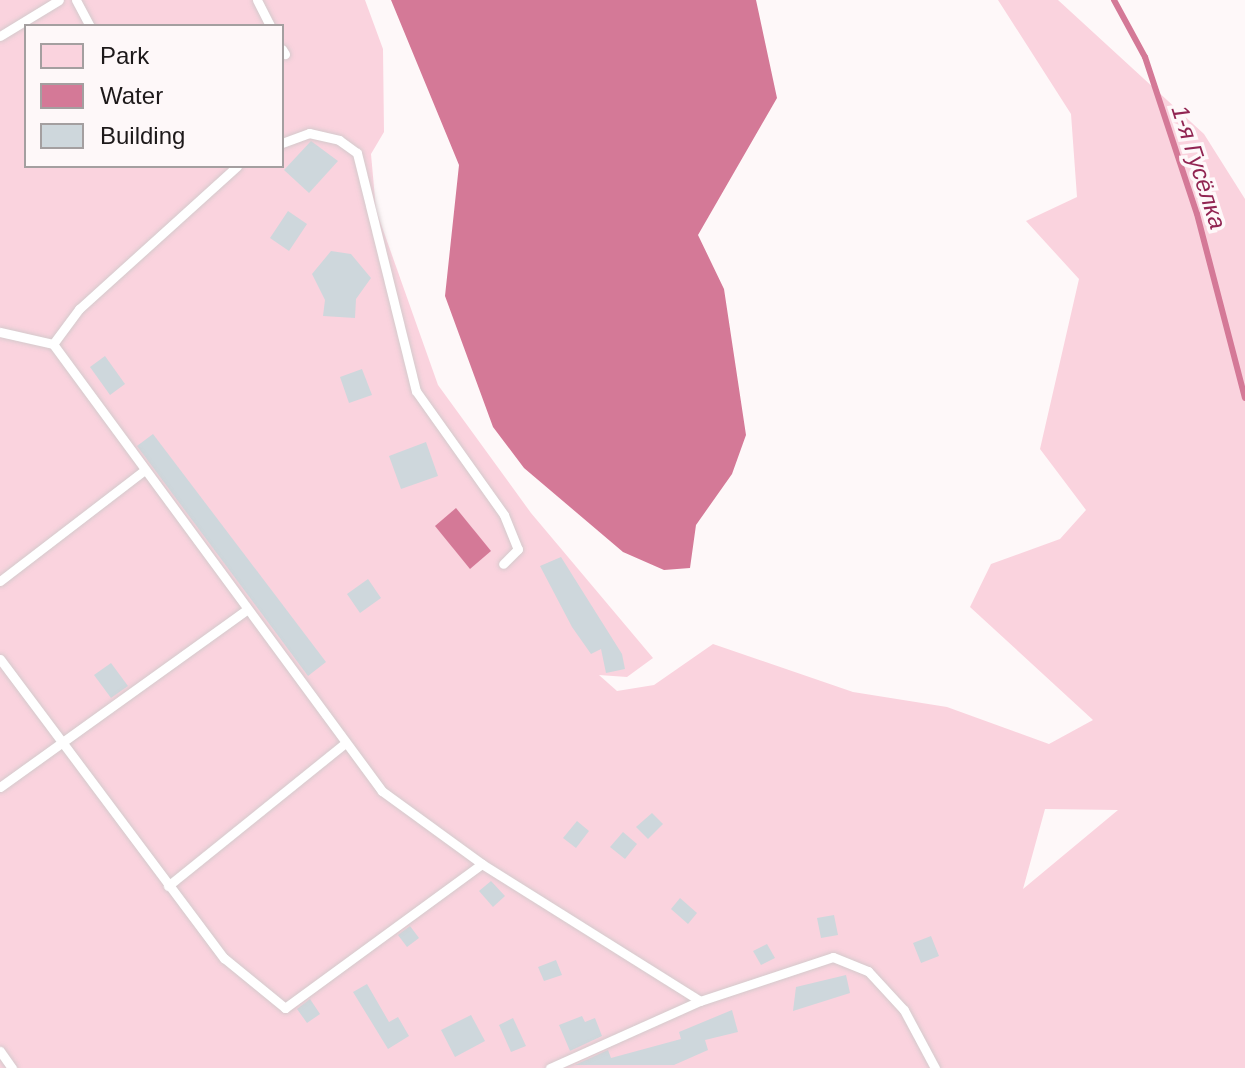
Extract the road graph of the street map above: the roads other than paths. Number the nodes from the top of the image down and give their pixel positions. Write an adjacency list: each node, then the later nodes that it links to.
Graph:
1 (59, 0): 6 (lane)
2 (76, 0): 4 (lane)
3 (257, 0): 5 (lane)
4 (89, 24)
5 (269, 24)
6 (0, 36)
7 (284, 142): 12 (lane)
8 (235, 168): 10 (lane)
9 (0, 332): 10 (lane)
10 (53, 344): 11 (lane)
11 (142, 472): 13 (lane); 14 (lane)
12 (503, 564)
13 (0, 581)
14 (245, 611): 16 (lane); 17 (lane)
15 (0, 659): 16 (lane)
16 (63, 741): 18 (lane); 20 (lane)
17 (345, 743): 19 (lane); 20 (lane)
18 (0, 787)
19 (482, 864): 20 (lane); 21 (lane)
20 (168, 886)
21 (700, 1001): 24 (lane); 25 (lane)
22 (0, 1051): 23 (lane)
23 (12, 1068)
24 (550, 1068)
25 (935, 1068)

